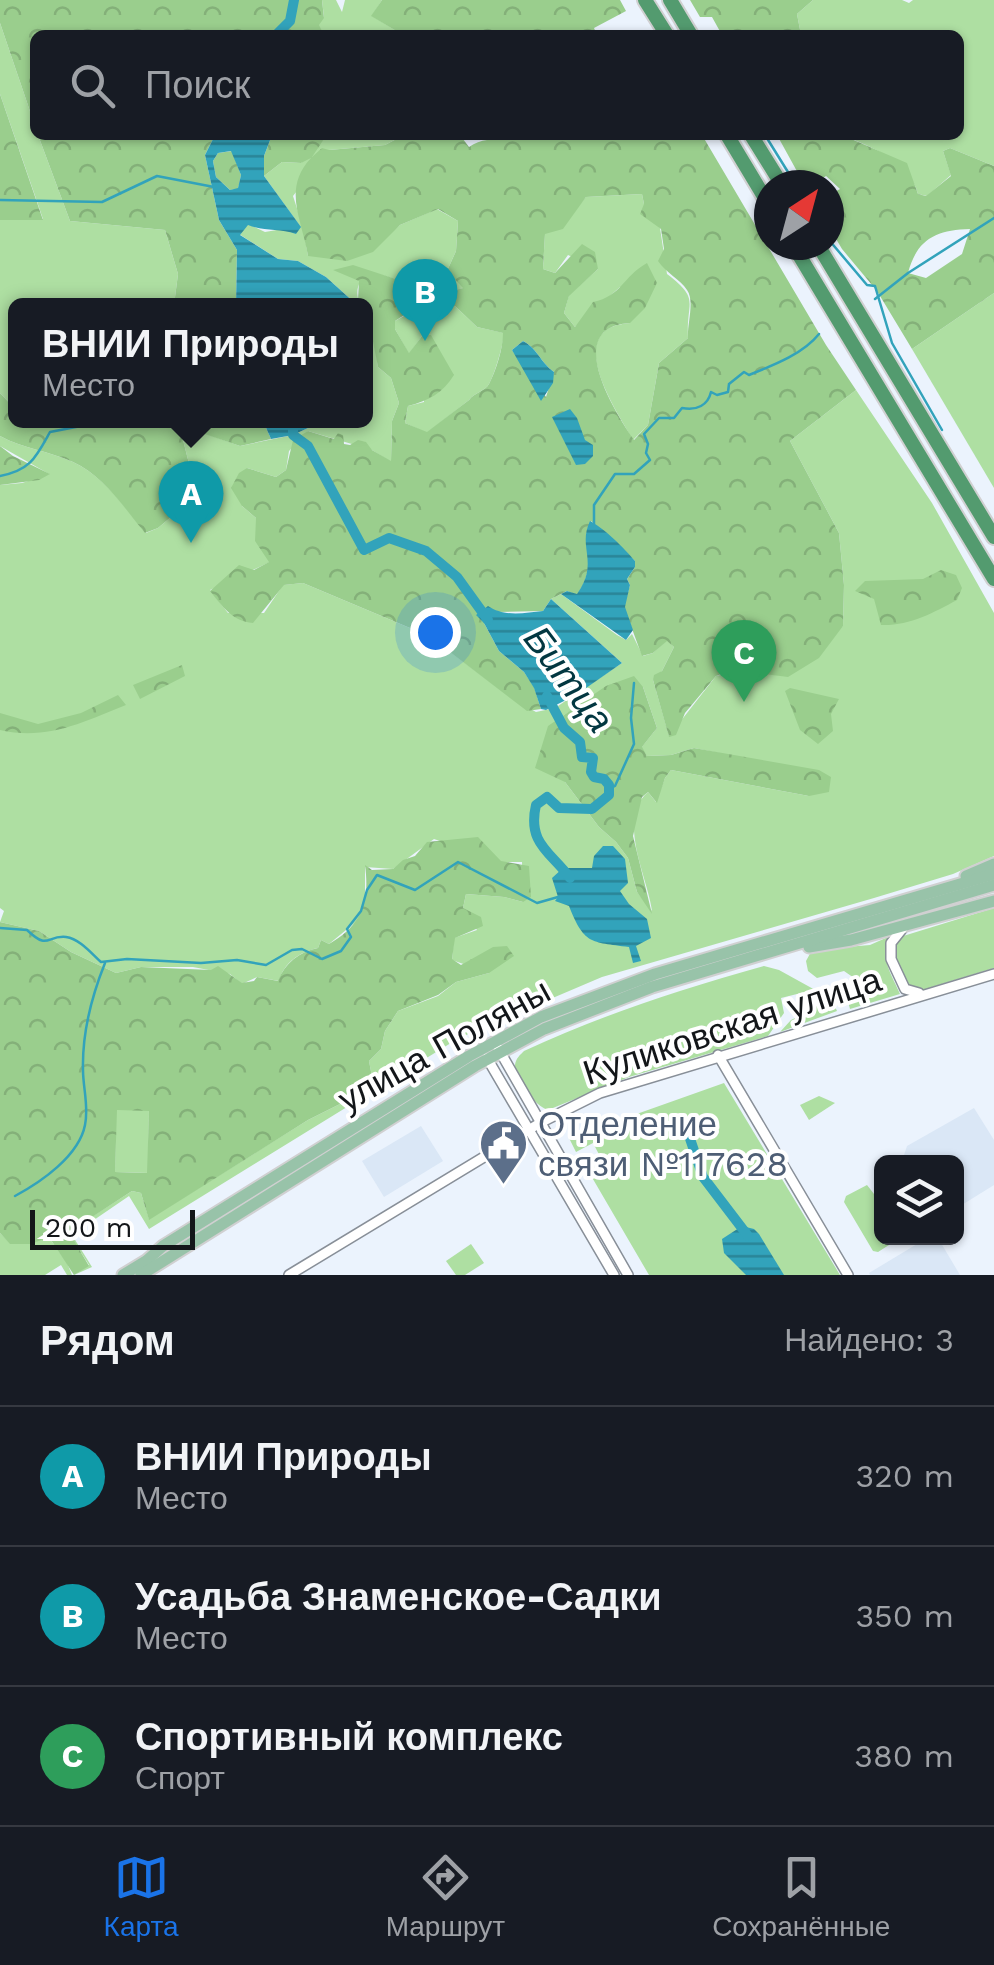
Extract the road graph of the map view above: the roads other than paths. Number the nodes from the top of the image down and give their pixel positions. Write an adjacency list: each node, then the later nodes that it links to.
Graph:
1 (646, 0): 3 (highway)
2 (670, 0): 4 (highway)
3 (663, 30)
4 (688, 30)
5 (730, 140): 8 (highway)
6 (755, 140): 7 (highway)
7 (773, 170)
8 (754, 180)
9 (802, 260): 12 (highway)
10 (827, 260): 11 (highway)
11 (994, 538)
12 (994, 579)
13 (994, 864): 16 (main road)
14 (994, 874): 16 (main road, улица Поляны)
15 (994, 888): 18 (main road); 20 (main road, улица Поляны)
16 (936, 892): 24 (main road, улица Поляны)
17 (994, 901): 18 (main road)
18 (949, 914): 19 (main road)
19 (910, 925): 20 (main road); 22 (street)
20 (760, 956): 23 (main road, улица Поляны)
21 (994, 974): 22 (street, Куликовская улица)
22 (927, 994): 26 (street, Куликовская улица)
23 (520, 1042): 25 (main road, улица Поляны); 29 (street)
24 (489, 1044): 25 (street); 27 (street); 33 (main road, улица Поляны)
25 (501, 1052): 27 (main road, улица Поляны); 29 (street)
26 (718, 1056): 31 (street, Куликовская улица); 38 (street)
27 (488, 1059): 28 (main road, улица Поляны); 30 (street)
28 (476, 1066): 30 (street); 34 (main road, улица Поляны)
29 (512, 1072): 31 (street)
30 (498, 1076): 32 (street)
31 (540, 1123): 32 (street, Куликовская улица); 37 (street)
32 (528, 1130): 35 (street, Куликовская улица); 36 (street)
33 (124, 1275)
34 (141, 1275)
35 (290, 1275)
36 (614, 1275)
37 (628, 1275)
38 (848, 1275)

